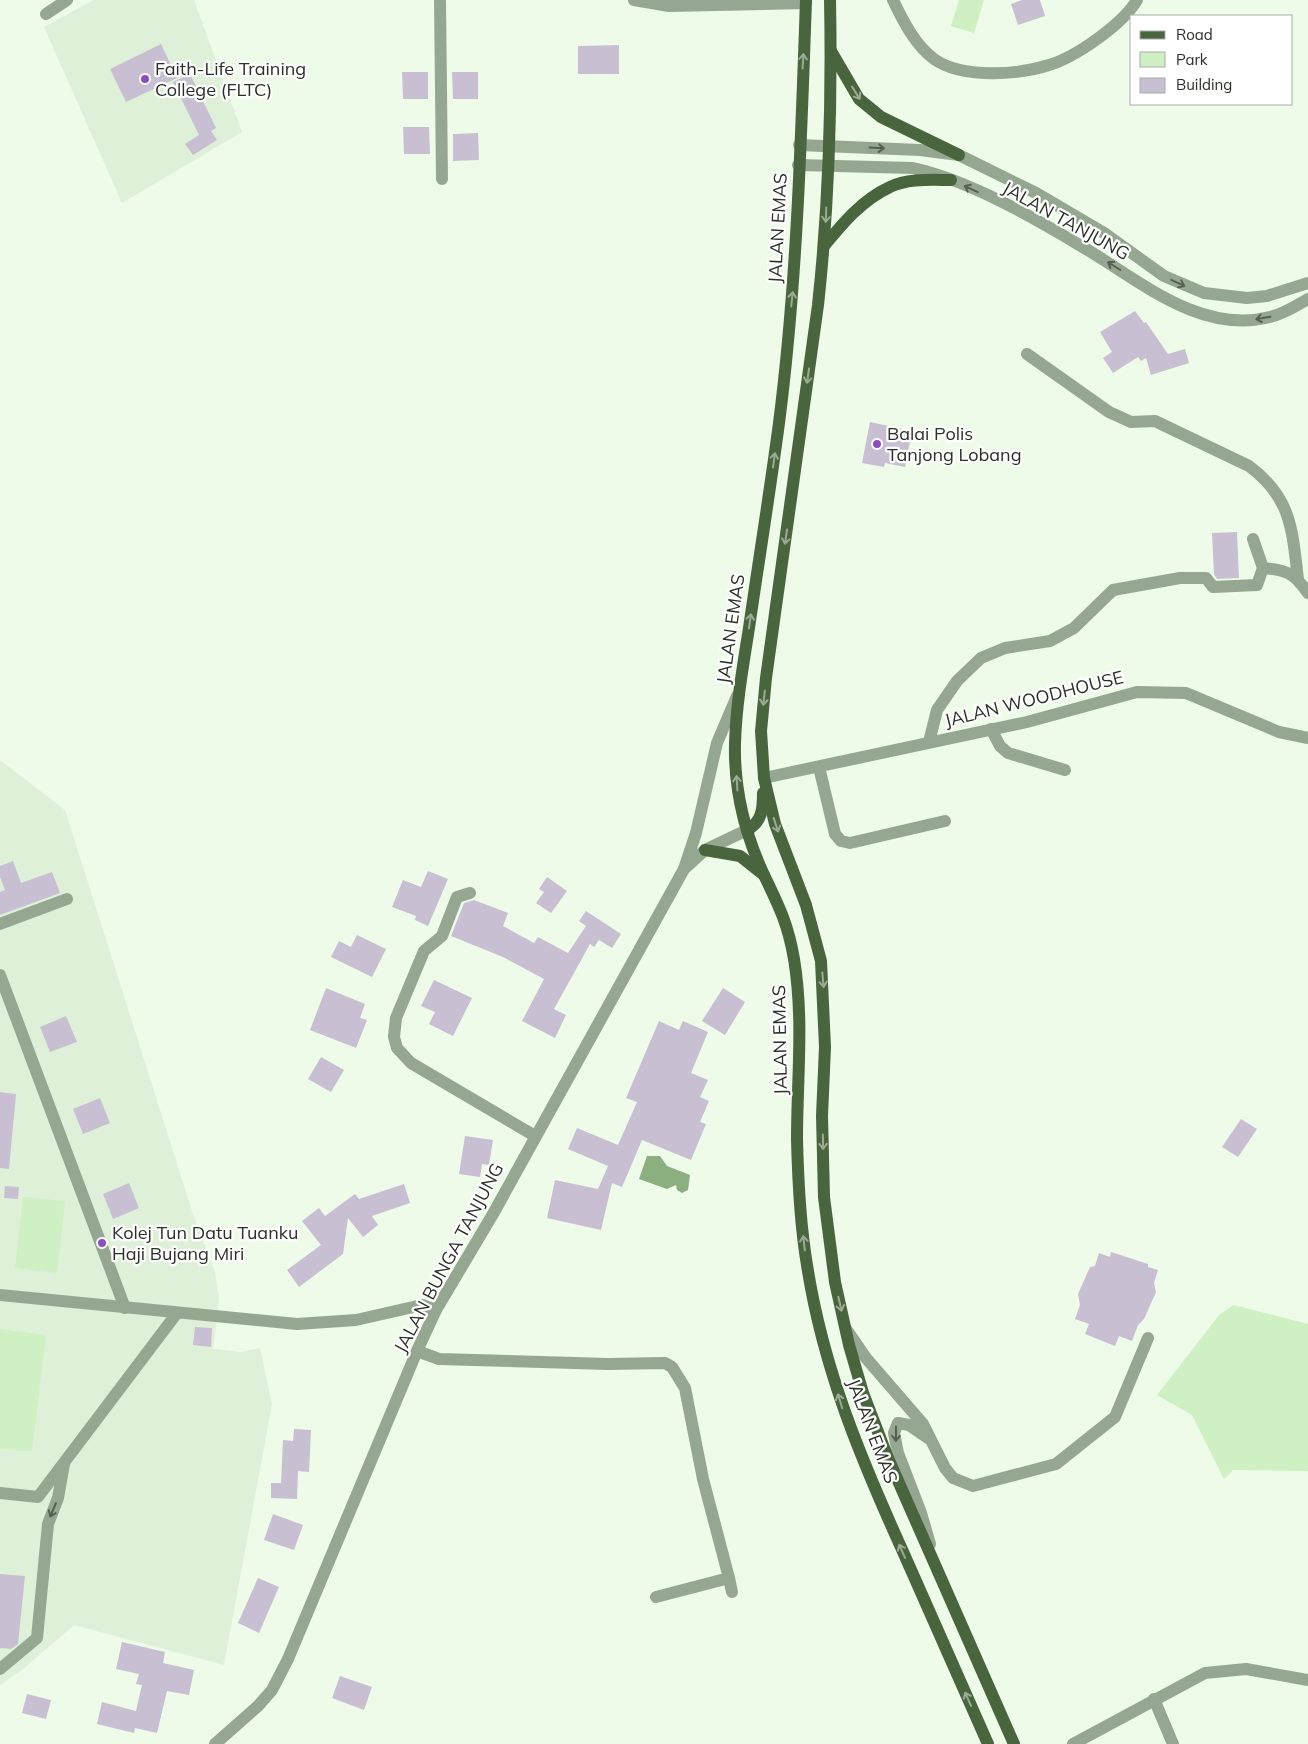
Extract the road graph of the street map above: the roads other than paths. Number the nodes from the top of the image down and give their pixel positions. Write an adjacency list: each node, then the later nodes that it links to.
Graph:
1 (67, 0): 8 (street)
2 (440, 0): 15 (street)
3 (634, 0): 7 (street)
4 (830, 0): 9 (main road, JALAN EMAS)
5 (893, 0): 6 (street)
6 (1137, 0)
7 (806, 1): 10 (main road, JALAN EMAS, one-way to 7)
8 (46, 14)
9 (831, 51): 11 (main road, JALAN EMAS); 12 (main road, one-way to 12)
10 (799, 145): 11 (street, JALAN TANJUNG); 13 (main road, JALAN EMAS)
11 (828, 146): 12 (street, JALAN TANJUNG, one-way to 12); 14 (main road, JALAN EMAS)
12 (959, 155): 18 (street, JALAN TANJUNG, one-way to 18)
13 (798, 165): 14 (street, JALAN TANJUNG); 25 (main road, JALAN EMAS, one-way to 13)
14 (827, 166): 16 (street, JALAN TANJUNG); 17 (main road, JALAN EMAS, one-way to 17)
15 (442, 179)
16 (951, 180): 17 (main road); 19 (street, JALAN TANJUNG, one-way to 16)
17 (824, 246): 31 (main road, JALAN EMAS, one-way to 31)
18 (1308, 283)
19 (1308, 299)
20 (1027, 354): 23 (street)
21 (1253, 540): 22 (street)
22 (1263, 568): 23 (street); 28 (street)
23 (1298, 579): 24 (street)
24 (1308, 593)
25 (740, 690): 33 (main road, JALAN EMAS, one-way to 25); 35 (street)
26 (991, 729): 27 (street, JALAN WOODHOUSE); 28 (street, JALAN WOODHOUSE); 30 (street)
27 (1308, 738)
28 (929, 742): 29 (street, JALAN WOODHOUSE)
29 (819, 767): 31 (street, JALAN WOODHOUSE); 32 (street)
30 (1066, 770)
31 (764, 778): 33 (main road); 46 (main road, JALAN EMAS, one-way to 46)
32 (945, 822)
33 (746, 830): 34 (street); 36 (main road, JALAN EMAS)
34 (705, 850): 35 (street); 36 (main road)
35 (684, 869): 41 (street, JALAN BUNGA TANJUNG)
36 (764, 875): 60 (main road, JALAN EMAS, one-way to 36)
37 (470, 893): 41 (street)
38 (67, 899): 39 (street)
39 (0, 924)
40 (0, 975): 43 (street)
41 (535, 1136): 44 (street, JALAN BUNGA TANJUNG)
42 (0, 1295): 43 (street)
43 (125, 1308): 45 (street)
44 (436, 1310): 45 (street); 48 (street, JALAN BUNGA TANJUNG)
45 (177, 1313): 50 (street)
46 (846, 1329): 49 (street); 53 (main road, JALAN EMAS)
47 (1148, 1338): 49 (street)
48 (417, 1351): 52 (street); 59 (street, JALAN BUNGA TANJUNG)
49 (930, 1439): 53 (street, one-way to 53)
50 (64, 1463): 51 (street); 56 (street, one-way to 56)
51 (0, 1493)
52 (729, 1578): 54 (street); 55 (street)
53 (942, 1583): 61 (main road, JALAN EMAS)
54 (732, 1592)
55 (656, 1596)
56 (0, 1669)
57 (1308, 1680): 58 (street)
58 (1154, 1699): 62 (street); 63 (street)
59 (215, 1744)
60 (988, 1744)
61 (1014, 1744)
62 (1073, 1744)
63 (1173, 1744)

